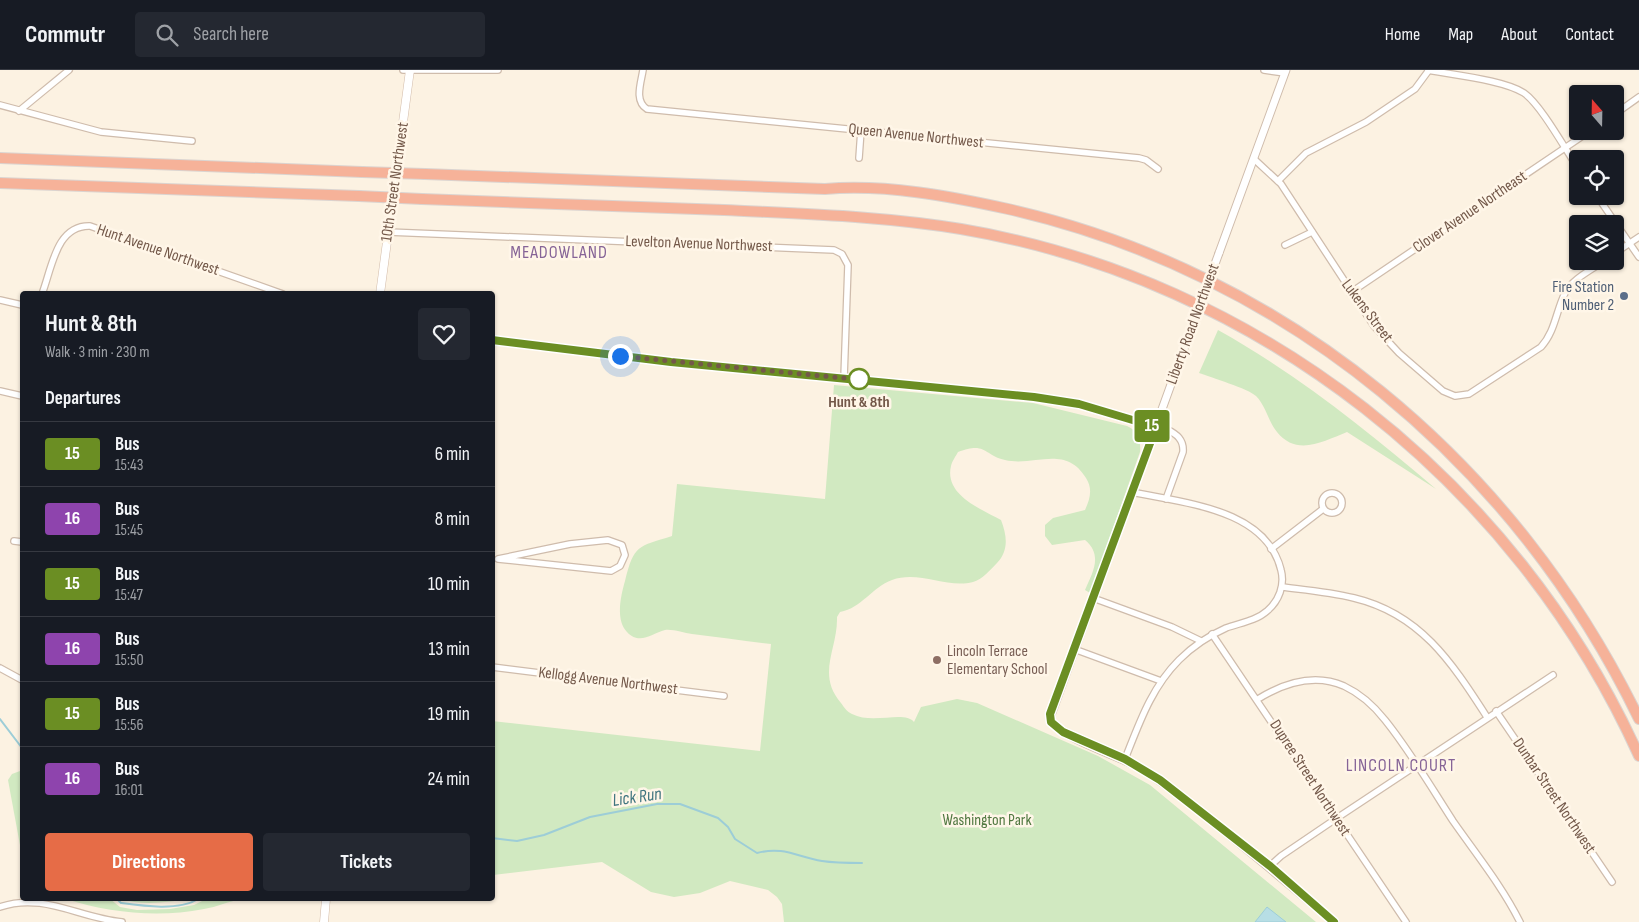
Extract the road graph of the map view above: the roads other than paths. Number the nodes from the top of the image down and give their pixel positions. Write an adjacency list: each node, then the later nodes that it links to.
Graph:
1 (69, 70): 12 (street)
2 (403, 70): 3 (street)
3 (410, 70): 4 (street); 25 (main road, 10th Street Northwest)
4 (498, 70)
5 (643, 70): 13 (street, Queen Avenue Northwest)
6 (1264, 70): 8 (street)
7 (1428, 70): 16 (street); 22 (street)
8 (1286, 72): 20 (street, Liberty Road Northwest)
9 (1639, 97): 11 (street)
10 (0, 106): 12 (street)
11 (1624, 108)
12 (19, 111): 15 (street)
13 (861, 130): 19 (street); 21 (street, Queen Avenue Northwest)
14 (1576, 140): 16 (street, Clover Avenue Northeast)
15 (192, 141)
16 (1564, 148): 17 (street); 36 (street, Clover Avenue Northeast)
17 (1569, 155)
18 (0, 158): 65 (highway, bridge)
19 (859, 158)
20 (1254, 159): 22 (street, Lukens Street); 43 (street, Liberty Road Northwest, bridge)
21 (1158, 168)
22 (1278, 181): 26 (street, Lukens Street)
23 (0, 183): 66 (highway, bridge)
24 (1603, 205): 28 (street)
25 (388, 232): 35 (main road, 10th Street Northwest); 40 (street, Levelton Avenue Northwest)
26 (1312, 232): 29 (street); 36 (street, Lukens Street)
27 (1639, 237): 28 (street)
28 (1629, 243): 30 (street); 31 (street)
29 (1285, 245)
30 (1624, 247)
31 (1639, 257)
32 (1591, 270): 36 (street, Lukens Street)
33 (43, 291): 34 (street, Hunt Avenue Northwest)
34 (274, 291)
35 (380, 291)
36 (1350, 293)
37 (0, 300): 38 (street)
38 (20, 305)
39 (495, 340): 40 (street)
40 (844, 378): 43 (street)
41 (0, 391): 42 (street)
42 (20, 396)
43 (1156, 427): 44 (street, Liberty Road Northwest); 45 (street)
44 (1132, 492): 45 (street); 52 (street, Liberty Road Northwest)
45 (1166, 499): 49 (street)
46 (1323, 509): 49 (street)
47 (14, 541): 48 (street)
48 (20, 542)
49 (1271, 549): 51 (street)
50 (495, 559): 50 (street)
51 (1282, 587): 53 (street); 64 (street)
52 (1092, 598): 54 (street); 55 (street, Liberty Road Northwest)
53 (1212, 634): 54 (street); 62 (street, Dupree Street Northwest)
54 (1201, 641): 60 (street)
55 (1074, 649): 60 (street); 67 (street, Liberty Road Northwest)
56 (495, 667): 61 (street, Kellogg Avenue Northwest)
57 (0, 668): 59 (street)
58 (1553, 675): 63 (street)
59 (20, 679)
60 (1161, 681): 67 (street)
61 (724, 696)
62 (1258, 699): 68 (street); 69 (street, Dupree Street Northwest)
63 (1496, 711): 64 (street); 71 (street, Dunbar Street Northwest)
64 (1487, 716): 68 (street)
65 (1639, 719)
66 (1639, 756)
67 (1125, 759): 70 (street)
68 (1416, 765): 69 (street); 78 (street)
69 (1336, 818): 70 (street); 77 (street, Dupree Street Northwest)
70 (1270, 866): 76 (street)
71 (1612, 882)
72 (326, 901): 75 (main road)
73 (0, 907): 74 (street)
74 (122, 922)
75 (324, 922)
76 (1334, 922)
77 (1406, 922)
78 (1520, 922)

